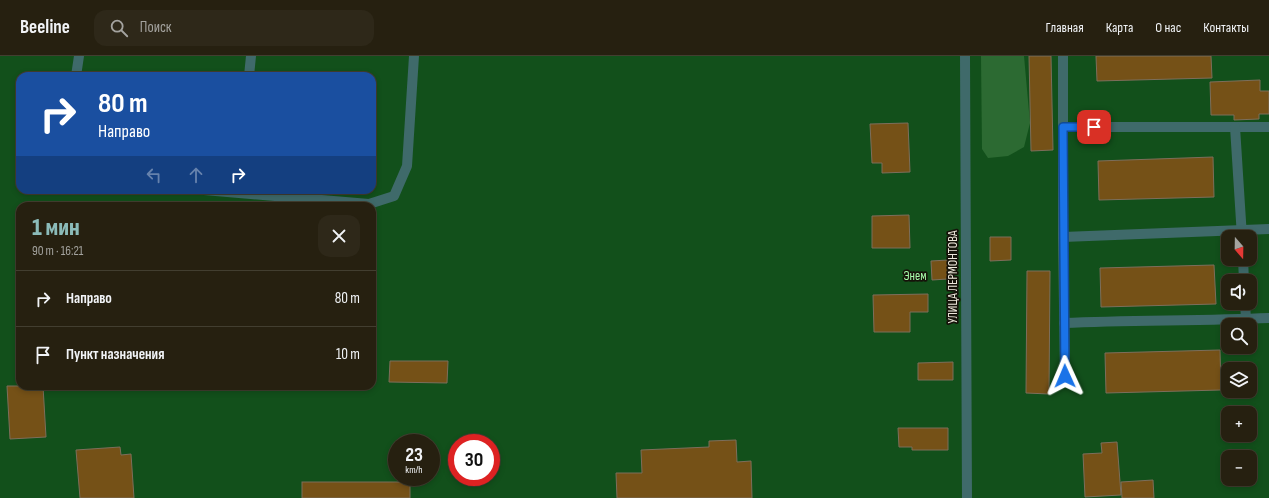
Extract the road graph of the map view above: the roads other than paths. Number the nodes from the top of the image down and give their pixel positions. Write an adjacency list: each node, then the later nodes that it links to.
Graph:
1 (79, 56): 6 (street)
2 (251, 56): 7 (street)
3 (414, 56): 13 (street)
4 (965, 56): 24 (street, УЛИЦА ЛЕРМОНТОВА)
5 (1064, 56): 9 (street)
6 (77, 72)
7 (249, 72)
8 (1269, 126): 10 (street)
9 (1063, 127): 10 (street); 18 (street)
10 (1235, 127): 15 (street)
11 (263, 194): 12 (street)
12 (348, 202)
13 (375, 202)
14 (1269, 229): 16 (street)
15 (1241, 230)
16 (1257, 231)
17 (1221, 233): 18 (street)
18 (1063, 237): 22 (street)
19 (1269, 318): 20 (street)
20 (1257, 319)
21 (1221, 320): 22 (street)
22 (1064, 323): 23 (street)
23 (1065, 376)
24 (967, 498)

